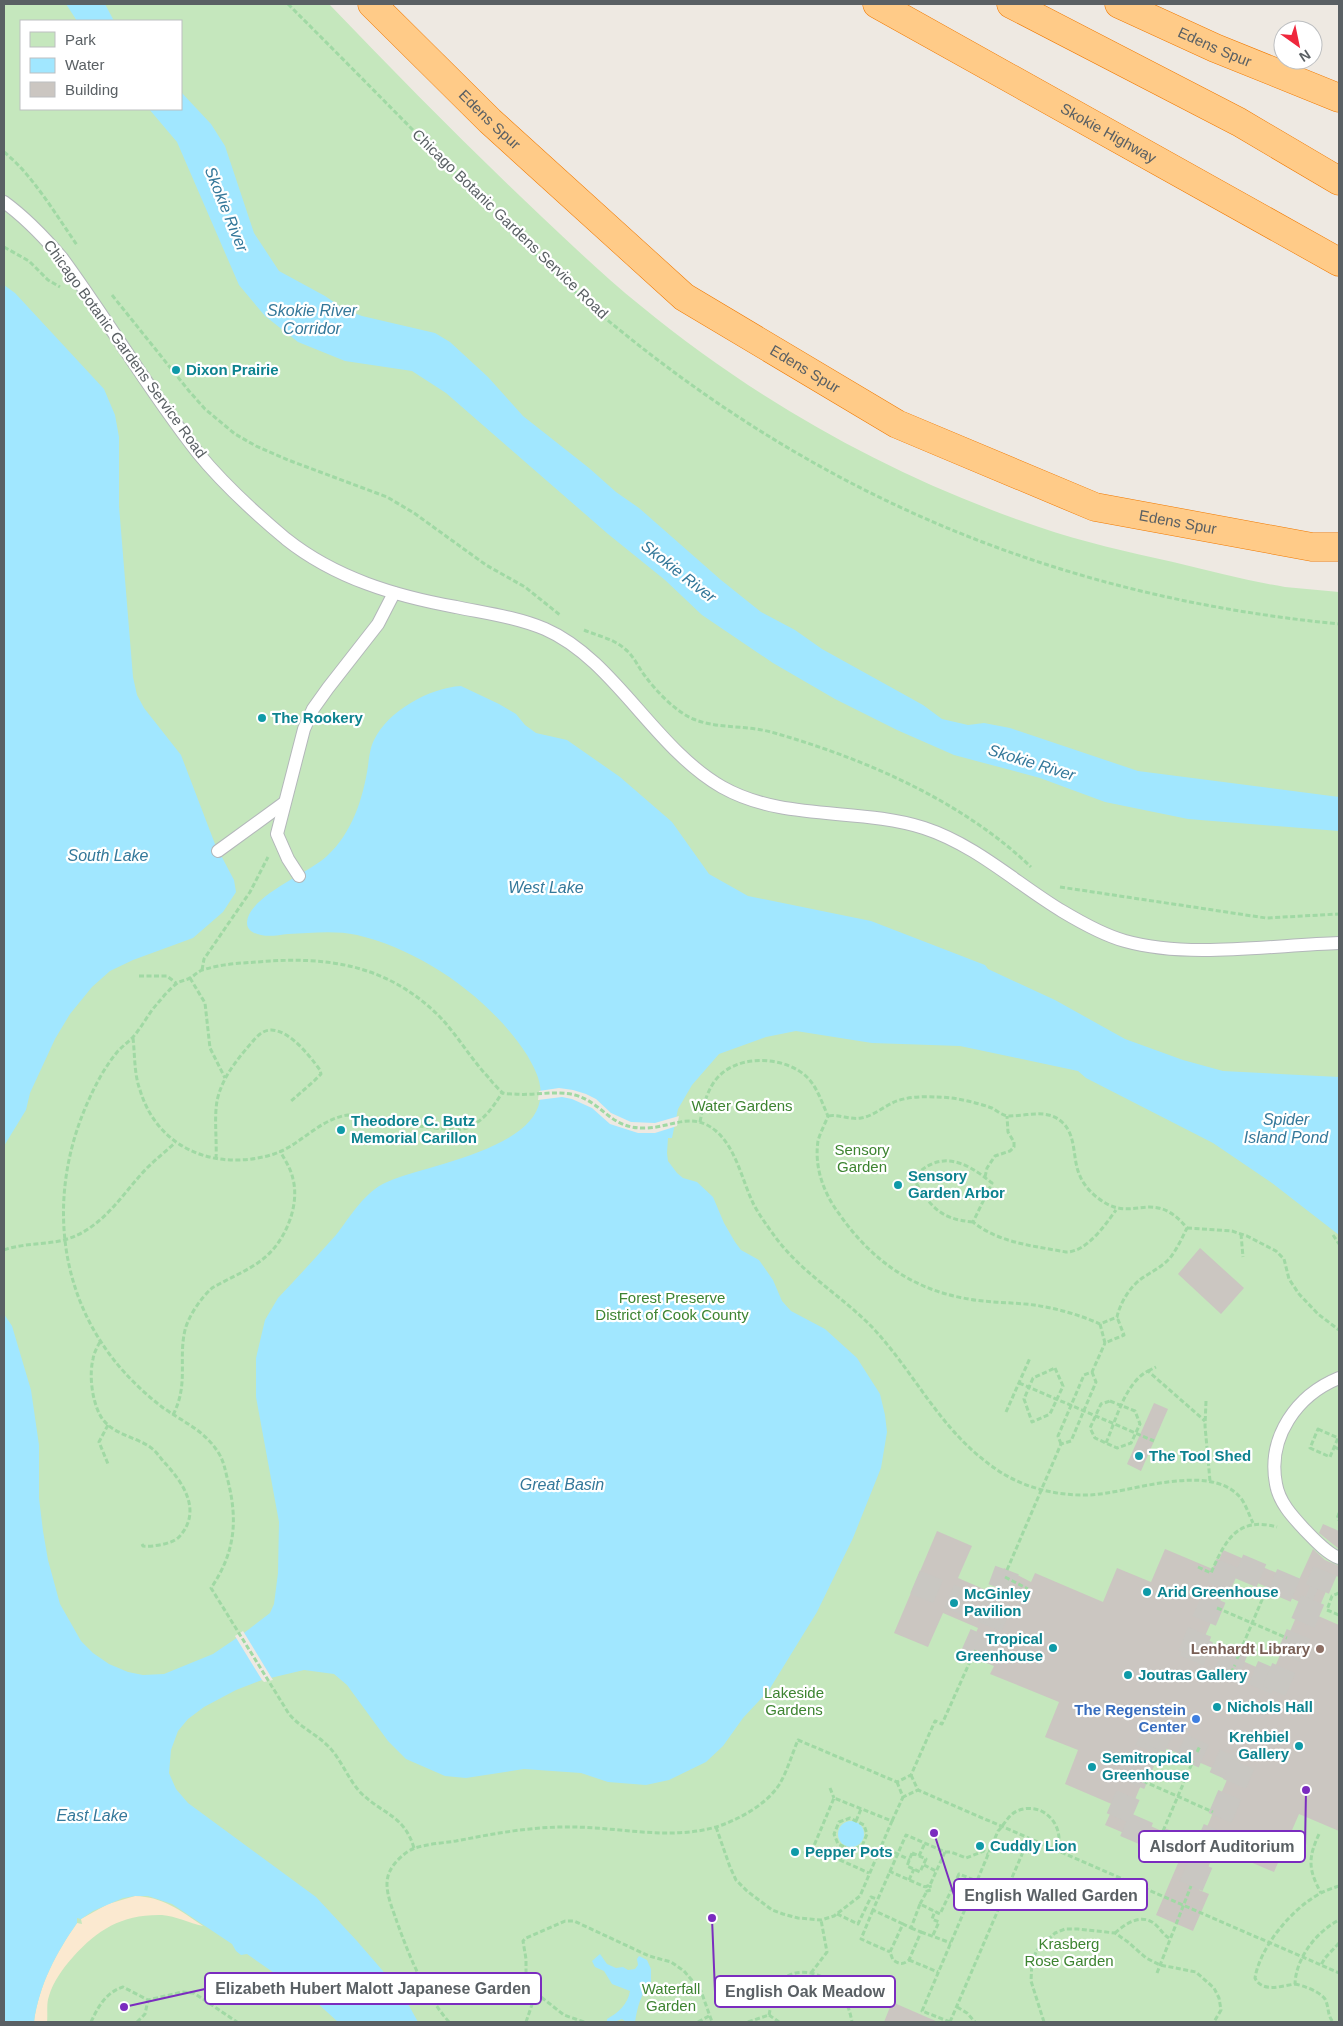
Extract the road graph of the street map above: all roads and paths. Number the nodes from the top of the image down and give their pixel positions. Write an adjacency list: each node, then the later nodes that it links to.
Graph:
1 (288, 4): 18 (path, Chicago Botanic Gardens Service Road)
2 (372, 4): 15 (highway, Edens Spur)
3 (877, 4): 12 (highway, Skokie Highway)
4 (1011, 4): 8 (highway)
5 (1119, 4): 6 (highway, Edens Spur)
6 (1339, 98)
7 (4, 152): 11 (path)
8 (1339, 181)
9 (4, 202): 16 (lane, Chicago Botanic Gardens Service Road)
10 (4, 247): 13 (path)
11 (81, 251)
12 (1339, 262)
13 (64, 288)
14 (108, 290): 17 (path)
15 (1339, 547)
16 (394, 593): 20 (lane); 27 (lane, Chicago Botanic Gardens Service Road)
17 (563, 619)
18 (1339, 624)
19 (576, 626): 23 (path)
20 (284, 803): 21 (lane); 22 (lane)
21 (277, 834): 24 (lane); 28 (path)
22 (218, 851)
23 (1035, 871)
24 (299, 876)
25 (1057, 887): 26 (path)
26 (1339, 914)
27 (1339, 942)
28 (202, 970): 30 (path); 34 (path)
29 (139, 976): 31 (path)
30 (190, 978): 31 (path); 33 (path)
31 (176, 983): 32 (path)
32 (133, 1037): 39 (path); 48 (path)
33 (225, 1078): 35 (path); 41 (path)
34 (502, 1092): 38 (path); 40 (path)
35 (290, 1102)
36 (828, 1116): 37 (path); 38 (path); 53 (path)
37 (1007, 1116): 42 (path); 43 (path)
38 (700, 1122): 83 (path)
39 (175, 1143): 41 (path); 48 (path)
40 (280, 1151): 41 (path); 70 (path)
41 (216, 1159)
42 (985, 1177): 44 (path); 44 (path)
43 (1116, 1210): 44 (path); 45 (path)
44 (972, 1222)
45 (1187, 1228): 46 (path); 52 (path)
46 (1241, 1234): 51 (path); 54 (path)
47 (1339, 1236): 49 (path)
48 (64, 1240): 50 (path); 55 (path)
49 (1339, 1244)
50 (4, 1250)
51 (1243, 1257)
52 (1117, 1317): 53 (path); 56 (path)
53 (1100, 1324): 56 (path)
54 (1339, 1330)
55 (100, 1341): 70 (path); 74 (path)
56 (1105, 1343): 60 (path)
57 (1030, 1358): 62 (path)
58 (1156, 1367): 59 (path)
59 (1148, 1371): 67 (path); 72 (path)
60 (1092, 1372): 66 (path); 68 (path)
61 (1339, 1378): 89 (lane)
62 (1019, 1384): 63 (path); 69 (path)
63 (1029, 1388): 64 (path); 64 (path); 64 (path)
64 (1057, 1400): 66 (path)
65 (1206, 1401): 72 (path)
66 (1071, 1406): 68 (path); 78 (path)
67 (1122, 1406): 71 (path); 73 (path); 75 (path)
68 (1084, 1411): 71 (path); 78 (path)
69 (1006, 1412)
70 (173, 1415): 129 (path)
71 (1096, 1416): 73 (path); 77 (path)
72 (1205, 1421): 82 (path)
73 (1114, 1424): 75 (path); 77 (path)
74 (108, 1425): 81 (path); 88 (path)
75 (1135, 1433): 76 (path); 77 (path)
76 (1154, 1441)
77 (1106, 1443)
78 (1061, 1444): 83 (path)
79 (1334, 1447): 79 (path); 80 (path)
80 (1339, 1449)
81 (108, 1464)
82 (1210, 1481): 83 (path); 86 (path)
83 (1041, 1490): 91 (path)
84 (1339, 1513): 85 (path)
85 (1339, 1520)
86 (1253, 1523): 87 (path); 90 (path)
87 (1278, 1527)
88 (141, 1542)
89 (1339, 1558)
90 (1198, 1567)
91 (1007, 1570)
92 (1005, 1578): 94 (path)
93 (1267, 1588): 98 (path)
94 (1028, 1589)
95 (1339, 1593): 97 (path)
96 (1217, 1608): 98 (path)
97 (1339, 1615)
98 (1252, 1624): 99 (path); 102 (path)
99 (1287, 1638)
100 (974, 1651): 103 (path)
101 (972, 1657): 109 (path)
102 (1237, 1659)
103 (997, 1660)
104 (1235, 1665): 105 (path)
105 (1231, 1674)
106 (1200, 1746): 107 (path)
107 (1197, 1752)
108 (1194, 1761): 115 (path)
109 (912, 1775): 111 (path); 113 (path)
110 (1143, 1781): 115 (path)
111 (897, 1782): 114 (path); 122 (path)
112 (830, 1788): 116 (path)
113 (918, 1790): 114 (path); 121 (path)
114 (903, 1797): 120 (path)
115 (1178, 1797): 118 (path); 123 (path)
116 (834, 1798): 117 (path); 130 (path)
117 (861, 1810): 119 (path); 120 (path)
118 (1213, 1812)
119 (856, 1821): 128 (path); 128 (path)
120 (892, 1821): 127 (path)
121 (1002, 1826): 125 (path); 131 (path); 135 (path)
122 (716, 1827): 129 (path); 156 (path)
123 (1163, 1831)
124 (1319, 1834): 149 (path)
125 (1029, 1838): 131 (path); 179 (path)
126 (925, 1843): 132 (path); 134 (path); 136 (path)
127 (880, 1846): 134 (path); 143 (path)
128 (845, 1847): 137 (path)
129 (414, 1848): 185 (path)
130 (813, 1848): 133 (path); 137 (path)
131 (1056, 1850): 152 (path)
132 (945, 1852): 135 (path); 142 (path)
133 (803, 1853)
134 (897, 1854): 138 (path); 141 (path)
135 (989, 1854): 145 (path)
136 (919, 1856): 138 (path); 139 (path)
137 (840, 1860): 143 (path)
138 (910, 1860): 140 (path)
139 (924, 1865): 140 (path); 142 (path)
140 (914, 1869): 144 (path)
141 (890, 1871): 144 (path); 150 (path)
142 (936, 1871): 148 (path)
143 (869, 1873): 155 (path)
144 (909, 1880): 148 (path)
145 (977, 1881): 154 (path); 165 (path)
146 (1191, 1886): 152 (path)
147 (1339, 1886): 149 (path)
148 (926, 1889): 151 (path)
149 (1321, 1893): 164 (path)
150 (877, 1899): 153 (path); 155 (path)
151 (920, 1904): 154 (path); 159 (path)
152 (1183, 1905): 163 (path); 164 (path)
153 (873, 1910): 158 (path); 167 (path)
154 (935, 1911): 162 (path)
155 (837, 1914): 156 (path)
156 (821, 1920): 173 (path)
157 (1339, 1920): 168 (path)
158 (903, 1924): 159 (path); 167 (path)
159 (911, 1928): 160 (path)
160 (921, 1932): 162 (path); 169 (path)
161 (1115, 1933): 163 (path); 171 (path); 195 (path)
162 (933, 1935): 165 (path)
163 (1169, 1938): 171 (path)
164 (1271, 1942): 168 (path); 176 (path)
165 (951, 1943): 172 (path)
166 (1339, 1943): 170 (path)
167 (890, 1952): 169 (path)
168 (1304, 1958): 170 (path); 176 (path)
169 (909, 1960): 172 (path)
170 (1321, 1965): 175 (path)
171 (1160, 1966): 174 (path); 196 (path)
172 (938, 1972): 193 (path)
173 (811, 1973): 180 (path); 192 (path)
174 (1157, 1973)
175 (1339, 1973)
176 (1295, 1984): 197 (path)
177 (536, 1993): 181 (path); 186 (path); 187 (path)
178 (148, 2000): 182 (path); 183 (path); 184 (path)
179 (957, 2007): 193 (path); 194 (path)
180 (769, 2015): 190 (path); 191 (path)
181 (709, 2016): 188 (path); 189 (path)
182 (91, 2022)
183 (137, 2022)
184 (237, 2022)
185 (449, 2022)
186 (526, 2022)
187 (584, 2022)
188 (698, 2022)
189 (712, 2022)
190 (748, 2022)
191 (779, 2022)
192 (852, 2022)
193 (950, 2022)
194 (975, 2022)
195 (1044, 2022)
196 (1214, 2022)
197 (1333, 2022)

